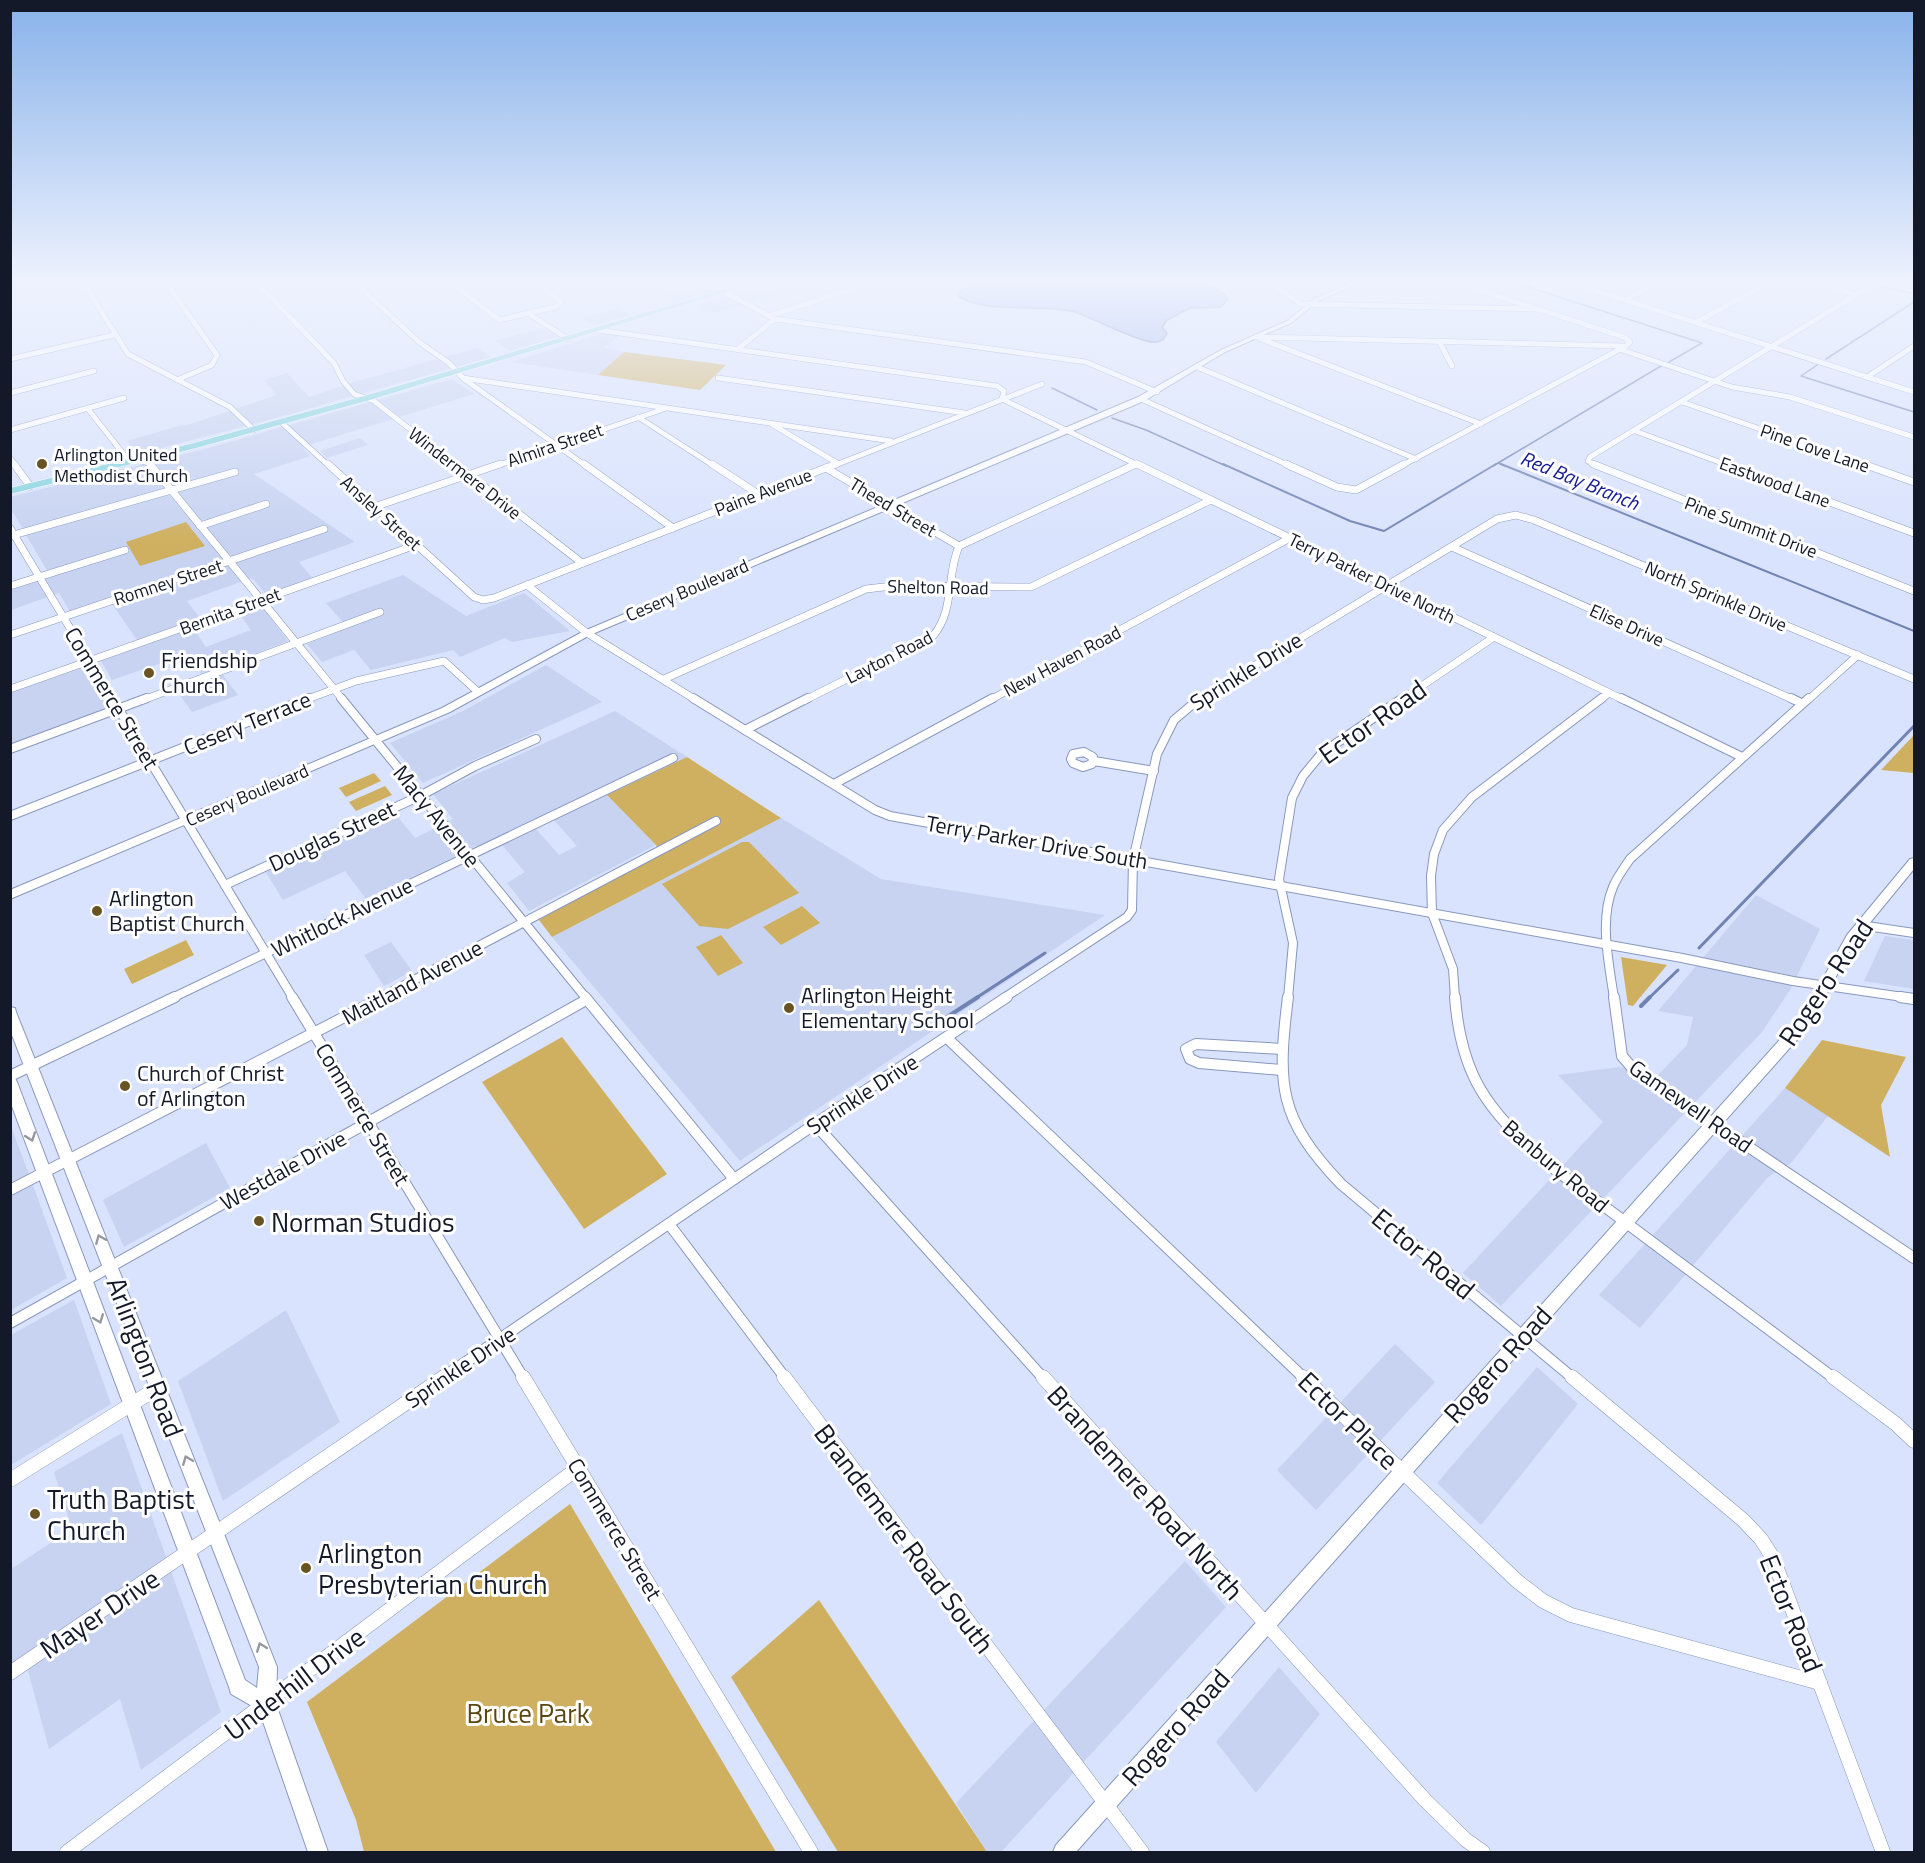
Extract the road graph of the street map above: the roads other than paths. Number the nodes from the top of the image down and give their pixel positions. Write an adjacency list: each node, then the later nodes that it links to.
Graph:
1 (154, 368): 20 (street)
2 (205, 368): 20 (street)
3 (336, 368): 26 (street, Windermere Drive)
4 (454, 368): 17 (street)
5 (481, 368): 17 (main road)
6 (879, 368): 28 (street, Terry Parker Drive North)
7 (1100, 368): 23 (street)
8 (1195, 368): 23 (main road, Cesery Boulevard)
9 (1199, 368): 46 (street)
10 (1336, 368): 37 (street)
11 (1585, 368): 37 (street)
12 (1677, 368): 21 (street)
13 (1738, 368): 21 (street)
14 (1840, 368): 18 (street)
15 (1881, 368): 18 (street)
16 (94, 371): 25 (street)
17 (460, 375): 26 (main road); 31 (street); 44 (street)
18 (1867, 377): 24 (street)
19 (718, 378): 33 (street)
20 (177, 380): 39 (street)
21 (1715, 382): 30 (street); 42 (street)
22 (1042, 384): 28 (street, Paine Avenue)
23 (1156, 392): 29 (main road, Cesery Boulevard)
24 (1914, 392)
25 (10, 393)
26 (367, 398): 35 (main road); 52 (street, Windermere Drive)
27 (124, 399): 32 (street)
28 (1002, 399): 33 (street, Paine Avenue); 40 (street, Terry Parker Drive North)
29 (1141, 399): 40 (main road, Cesery Boulevard); 46 (street)
30 (1682, 402): 41 (street); 53 (street, Pine Cove Lane)
31 (668, 407): 34 (street, Almira Street); 36 (street)
32 (88, 409): 38 (street); 47 (street, Macy Avenue)
33 (966, 413): 43 (street, Paine Avenue)
34 (638, 417): 44 (street, Almira Street); 57 (street)
35 (281, 422): 39 (main road); 61 (street, Ansley Street)
36 (768, 422): 43 (street); 48 (street, Theed Street)
37 (1481, 424): 46 (street)
38 (10, 430)
39 (254, 430): 47 (main road)
40 (1066, 430): 49 (street, Terry Parker Drive North); 60 (main road, Cesery Boulevard)
41 (1635, 431): 67 (street, Eastwood Lane); 80 (street, Pine Summit Drive)
42 (1914, 437)
43 (892, 441): 48 (street, Paine Avenue)
44 (555, 445): 52 (street, Almira Street); 64 (street)
45 (10, 458): 54 (street)
46 (1416, 459)
47 (137, 460): 54 (main road); 55 (street, Macy Avenue)
48 (837, 463): 50 (street, Paine Avenue)
49 (1137, 464): 58 (street, Terry Parker Drive North); 70 (street)
50 (826, 468): 57 (street, Paine Avenue); 60 (street, Theed Street)
51 (235, 472): 55 (street)
52 (467, 475): 61 (street, Almira Street); 74 (street, Windermere Drive)
53 (1914, 483)
54 (30, 486): 56 (main road)
55 (171, 490): 63 (street, Macy Avenue); 66 (street)
56 (10, 491)
57 (758, 494): 64 (street, Paine Avenue)
58 (1211, 500): 68 (street, Terry Parker Drive North); 79 (street, Shelton Road)
59 (266, 504): 63 (street)
60 (889, 505): 70 (street, Theed Street); 85 (main road, Cesery Boulevard)
61 (374, 507): 69 (street, Ansley Street)
62 (1516, 516): 71 (street, Sprinkle Drive); 89 (street, North Sprinkle Drive)
63 (200, 526): 73 (street, Macy Avenue)
64 (673, 528): 74 (street, Paine Avenue)
65 (324, 529): 73 (street, Romney Street)
66 (12, 533): 75 (street, Commerce Street)
67 (1914, 534)
68 (1290, 538): 77 (street, Terry Parker Drive North); 108 (street, New Haven Road)
69 (416, 546): 81 (street, Bernita Street); 82 (street, Ansley Street)
70 (959, 546): 79 (street, Layton Road)
71 (1452, 547): 77 (street, Sprinkle Drive); 97 (street, Elise Drive)
72 (125, 550): 75 (street)
73 (229, 562): 81 (street, Macy Avenue); 84 (street, Romney Street)
74 (582, 563): 76 (street, Paine Avenue)
75 (39, 577): 78 (street); 84 (street, Commerce Street)
76 (527, 585): 82 (street, Paine Avenue); 85 (street, Terry Parker Drive South)
77 (1386, 585): 87 (street, Terry Parker Drive North); 107 (street, Sprinkle Drive)
78 (10, 586)
79 (950, 587): 91 (street, Shelton Road); 99 (street, Layton Road)
80 (1914, 591)
81 (261, 600): 88 (street, Macy Avenue); 90 (street, Bernita Street)
82 (483, 600)
83 (380, 612): 88 (street)
84 (63, 617): 86 (street, Romney Street); 90 (street, Commerce Street)
85 (587, 633): 91 (street, Terry Parker Drive South); 95 (main road, Cesery Boulevard)
86 (10, 635)
87 (1494, 637): 96 (street, Terry Parker Drive North); 117 (street, Ector Road)
88 (295, 643): 94 (street, Macy Avenue); 98 (street)
89 (1857, 656): 92 (street, North Sprinkle Drive); 97 (street, Gamewell Road)
90 (90, 661): 93 (street, Bernita Street); 98 (street, Commerce Street)
91 (664, 679): 99 (street, Terry Parker Drive South)
92 (1914, 680)
93 (10, 689)
94 (333, 689): 95 (street, Cesery Terrace); 101 (street, Macy Avenue); 105 (street, Cesery Terrace)
95 (478, 692): 101 (main road, Cesery Boulevard)
96 (1610, 693): 103 (street, Terry Parker Drive North); 119 (street, Banbury Road)
97 (1802, 703): 103 (street, Gamewell Road)
98 (119, 708): 102 (street); 105 (street, Commerce Street)
99 (745, 730): 108 (street, Terry Parker Drive South)
100 (536, 739): 109 (street, Douglas Street)
101 (375, 740): 109 (street, Macy Avenue); 111 (main road, Cesery Boulevard)
102 (10, 749)
103 (1742, 757): 123 (street, Gamewell Road)
104 (673, 758): 113 (street, Whitlock Avenue)
105 (151, 761): 110 (street, Cesery Terrace); 111 (street, Commerce Street)
106 (1094, 761): 107 (street)
107 (1154, 771): 114 (street, Sprinkle Drive)
108 (834, 784): 114 (street, Terry Parker Drive South)
109 (420, 796): 113 (street, Macy Avenue); 116 (street, Douglas Street)
110 (10, 816)
111 (185, 821): 116 (street, Commerce Street); 118 (main road, Cesery Boulevard)
112 (716, 821): 120 (street, Maitland Avenue)
113 (470, 856): 120 (street, Macy Avenue); 124 (street, Whitlock Avenue)
114 (1133, 860): 117 (street, Terry Parker Drive South); 130 (street, Sprinkle Drive)
115 (1914, 862): 121 (main road, Rogero Road)
116 (225, 885): 124 (street, Commerce Street)
117 (1280, 885): 119 (street, Terry Parker Drive South); 131 (street, Ector Road)
118 (10, 895)
119 (1432, 913): 123 (street, Terry Parker Drive South); 143 (street, Banbury Road)
120 (525, 923): 127 (street, Macy Avenue); 129 (street, Maitland Avenue)
121 (1860, 925): 122 (street); 125 (main road, Rogero Road)
122 (1914, 933)
123 (1608, 945): 125 (street, Terry Parker Drive South); 138 (street, Gamewell Road)
124 (266, 953): 129 (street, Commerce Street); 132 (street, Whitlock Avenue)
125 (1826, 985): 126 (street, Terry Parker Drive South); 138 (main road, Rogero Road)
126 (1914, 999)
127 (586, 1000): 136 (street, Westdale Drive); 141 (street, Macy Avenue)
128 (10, 1012): 132 (main road, Arlington Road)
129 (314, 1033): 136 (street, Commerce Street); 139 (street, Maitland Avenue)
130 (947, 1038): 137 (street, Sprinkle Drive); 155 (street, Ector Place)
131 (1283, 1049): 133 (street, Ector Road); 133 (street)
132 (32, 1066): 134 (street, Whitlock Avenue); 139 (main road, Arlington Road)
133 (1281, 1070): 149 (street, Ector Road)
134 (10, 1076)
135 (10, 1082): 140 (main road, Arlington Road, one-way to 140)
136 (368, 1123): 146 (street, Westdale Drive); 150 (street, Commerce Street)
137 (815, 1124): 141 (street, Sprinkle Drive); 159 (street, Brandemere Road North)
138 (1714, 1124): 143 (main road, Rogero Road); 145 (street, Gamewell Road)
139 (68, 1159): 140 (street, Maitland Avenue); 146 (main road, Arlington Road, one-way to 139)
140 (44, 1172): 142 (street, Maitland Avenue); 147 (main road, Arlington Road)
141 (734, 1179): 144 (street, Sprinkle Drive)
142 (10, 1190)
143 (1623, 1222): 149 (main road, Rogero Road); 153 (street, Banbury Road)
144 (669, 1224): 150 (street, Sprinkle Drive); 163 (street, Brandemere Road South)
145 (1914, 1258)
146 (111, 1267): 147 (street, Westdale Drive); 151 (main road, Arlington Road)
147 (85, 1282): 148 (street, Westdale Drive); 152 (main road, Arlington Road, one-way to 152)
148 (10, 1323)
149 (1522, 1335): 155 (main road, Rogero Road); 161 (street, Ector Road)
150 (500, 1340): 154 (street, Commerce Street); 157 (street, Sprinkle Drive)
151 (159, 1387): 152 (street); 157 (main road, Arlington Road, one-way to 151)
152 (132, 1404): 156 (street); 158 (main road, Arlington Road)
153 (1914, 1441)
154 (578, 1468): 162 (street, Underhill Drive); 166 (street, Commerce Street)
155 (1402, 1471): 159 (main road, Rogero Road); 161 (street, Ector Place)
156 (10, 1480)
157 (216, 1534): 158 (street, Mayer Drive); 162 (main road, Arlington Road, one-way to 157)
158 (188, 1553): 160 (street, Mayer Drive); 162 (main road, Arlington Road)
159 (1266, 1624): 163 (main road, Rogero Road); 169 (street, Brandemere Road North)
160 (10, 1673)
161 (1820, 1683): 170 (street, Ector Road)
162 (266, 1704): 164 (street, Underhill Drive); 165 (main road, Arlington Road)
163 (1105, 1804): 167 (main road, Rogero Road); 168 (street, Brandemere Road South)
164 (67, 1852)
165 (318, 1852)
166 (811, 1852)
167 (1063, 1852)
168 (1142, 1852)
169 (1484, 1852)
170 (1883, 1852)

